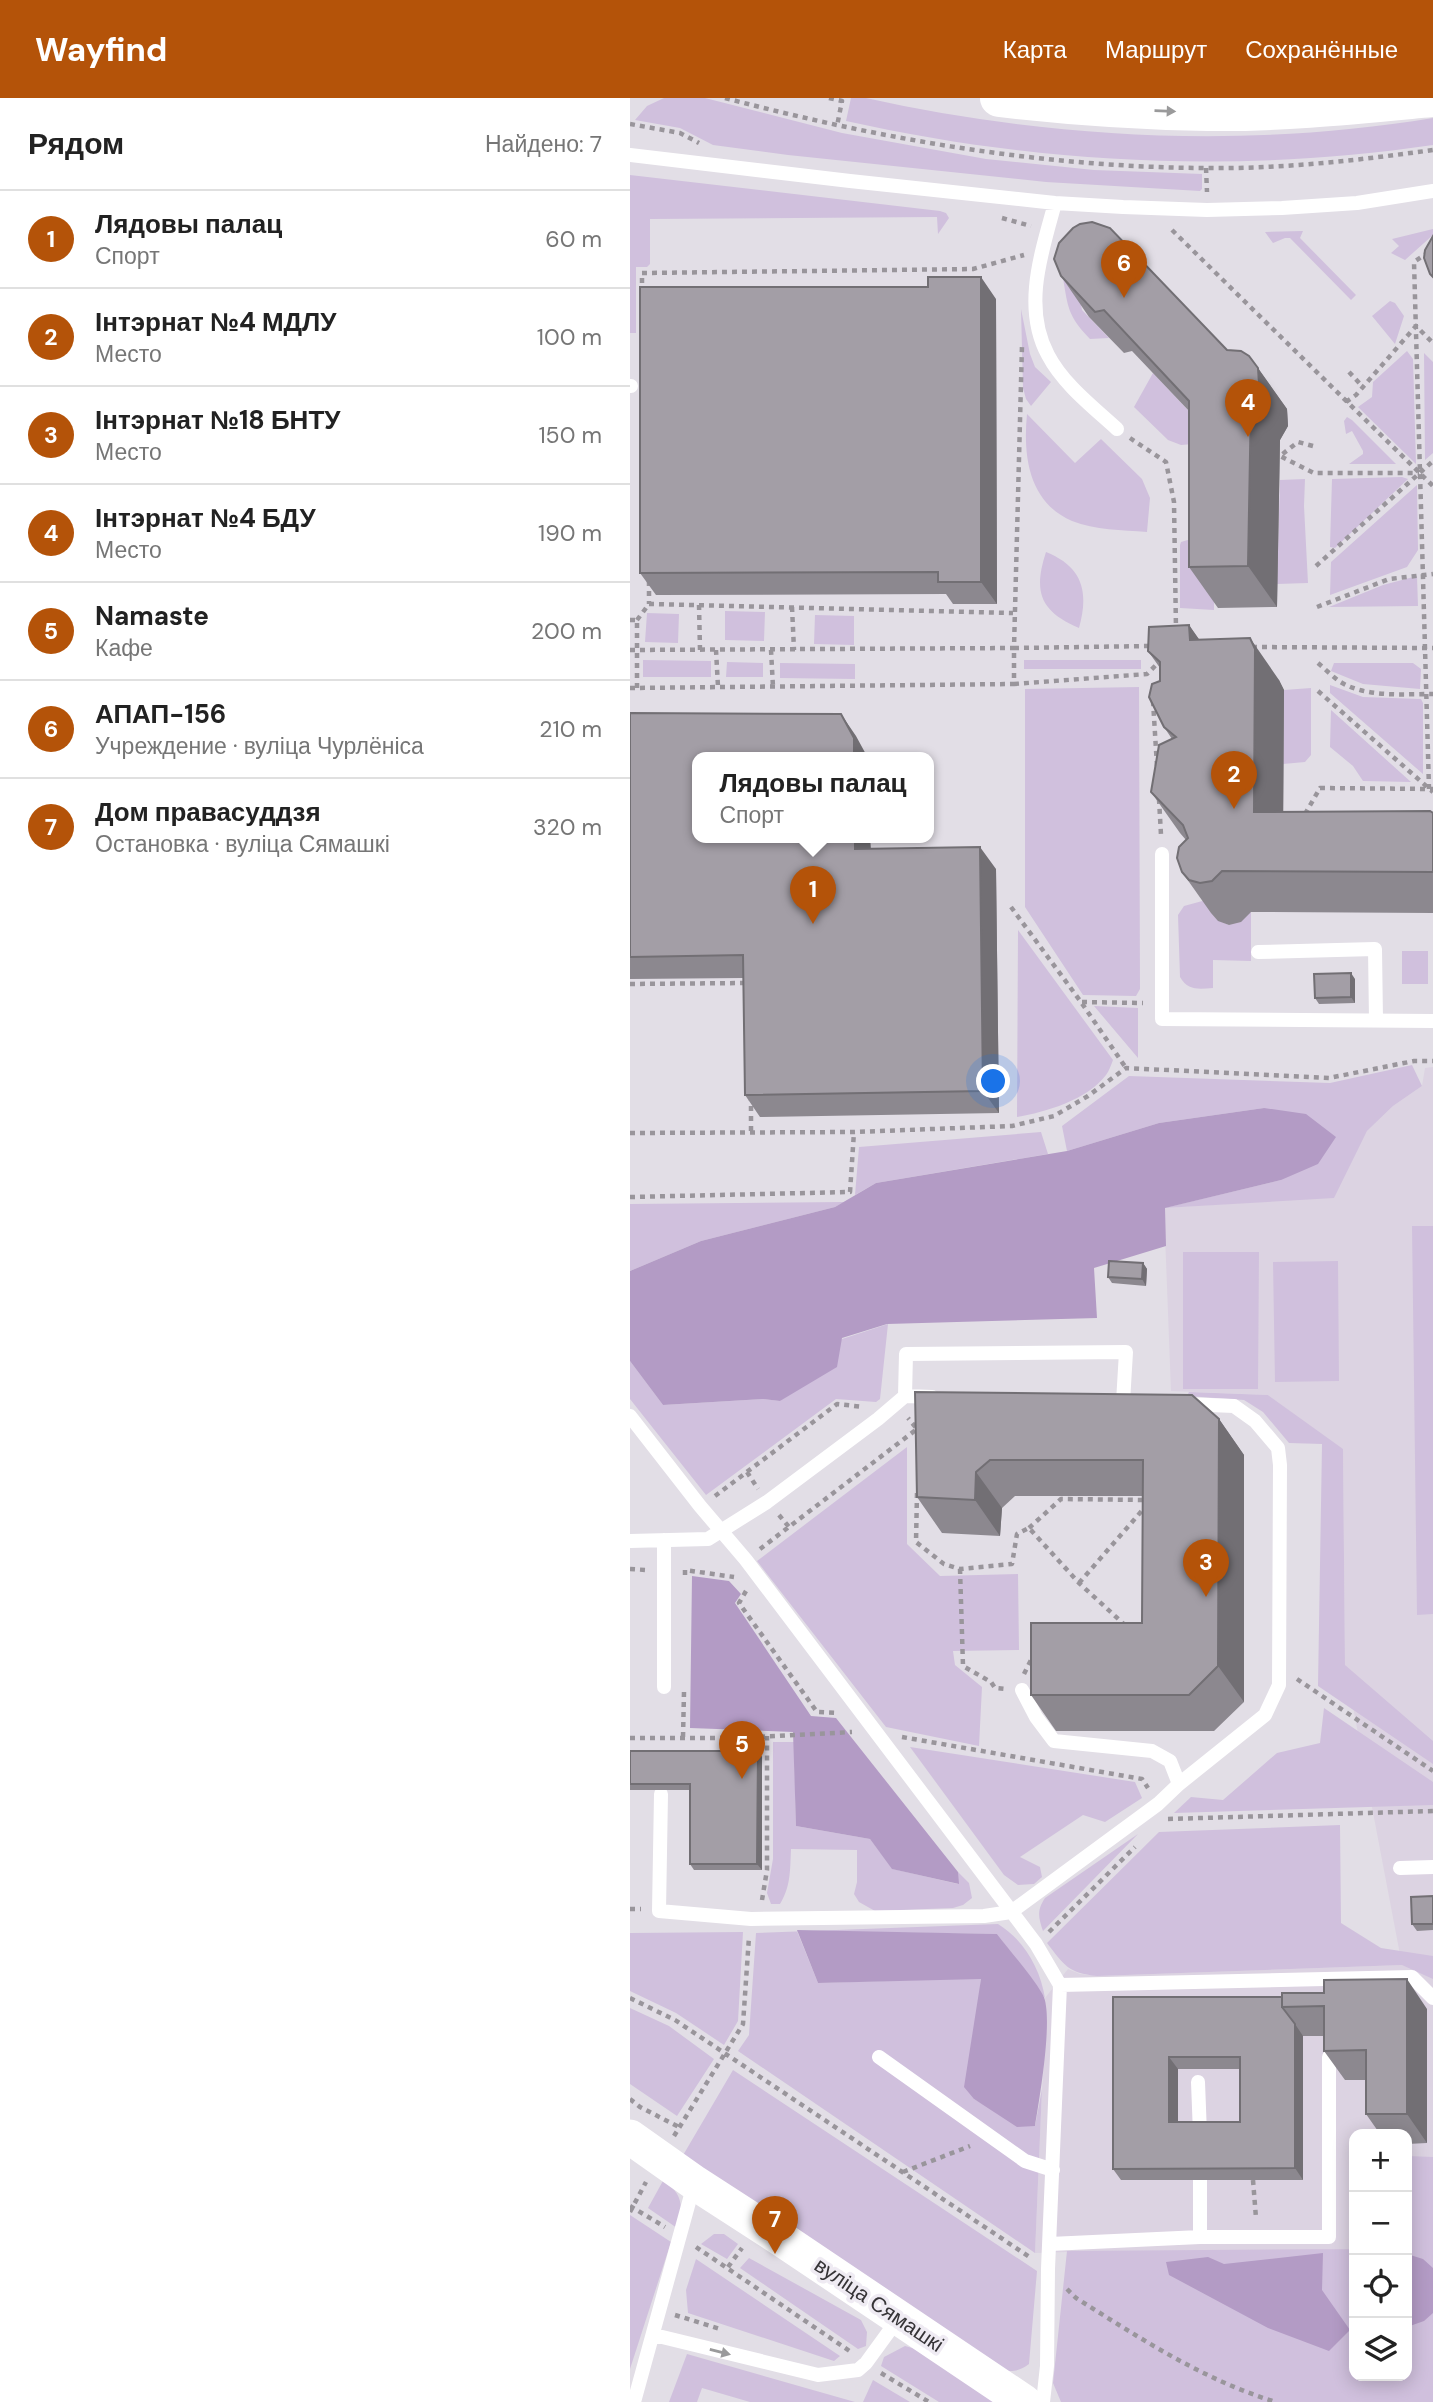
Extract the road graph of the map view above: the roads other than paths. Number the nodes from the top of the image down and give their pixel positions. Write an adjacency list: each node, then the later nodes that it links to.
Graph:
1 (999, 98): 2 (main road, one-way to 2)
2 (1433, 98)
3 (630, 155): 5 (lane)
4 (1433, 191): 5 (lane)
5 (1055, 203): 6 (lane)
6 (1117, 429)
7 (1162, 855): 9 (lane)
8 (1258, 951): 9 (lane)
9 (1376, 1020): 10 (lane)
10 (1433, 1021)
11 (905, 1396): 12 (lane); 13 (lane); 16 (lane)
12 (946, 1397)
13 (1123, 1402)
14 (1165, 1404): 21 (lane)
15 (630, 1416): 16 (lane)
16 (722, 1531): 17 (lane); 25 (lane)
17 (664, 1539): 18 (lane); 19 (lane)
18 (630, 1541)
19 (664, 1687)
20 (1022, 1690): 21 (lane)
21 (1179, 1784): 25 (lane)
22 (661, 1794): 25 (lane)
23 (1433, 1867): 24 (lane)
24 (1400, 1868)
25 (1012, 1912): 26 (lane)
26 (1060, 1985): 27 (lane); 33 (lane)
27 (1433, 1998)
28 (879, 2057): 33 (lane)
29 (1329, 2057): 36 (lane)
30 (1198, 2082): 31 (lane)
31 (1200, 2134)
32 (630, 2137): 35 (street, вуліца Сямашкі)
33 (1053, 2170): 37 (lane)
34 (1200, 2180): 36 (lane)
35 (695, 2183): 38 (street, вуліца Сямашкі); 39 (lane)
36 (1200, 2237): 37 (lane)
37 (1050, 2245): 42 (lane)
38 (898, 2319): 39 (lane, one-way to 38); 41 (street, вуліца Сямашкі)
39 (654, 2335): 40 (lane)
40 (634, 2402)
41 (1024, 2402)
42 (1043, 2402)

